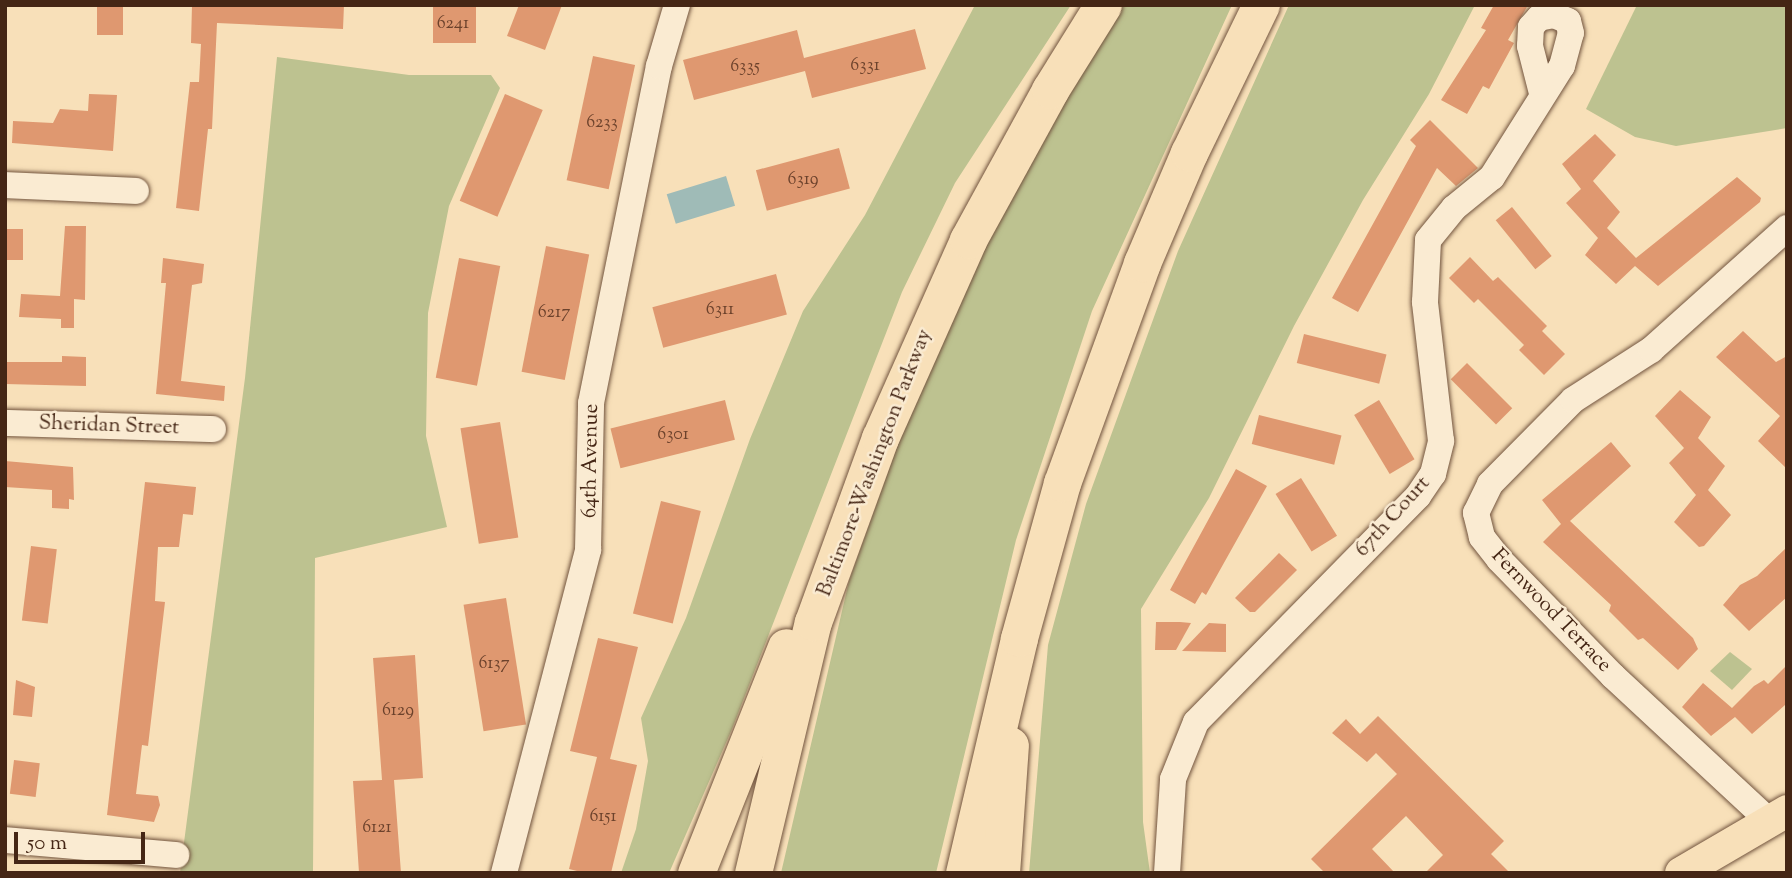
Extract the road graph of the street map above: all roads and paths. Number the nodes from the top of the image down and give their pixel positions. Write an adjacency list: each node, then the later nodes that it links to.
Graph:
1 (677, 5): 15 (street, 64th Avenue)
2 (1103, 5): 10 (highway, Baltimore-Washington Parkway)
3 (1261, 5): 11 (highway)
4 (1542, 93): 20 (street, 67th Court)
5 (5, 185): 6 (street)
6 (136, 191)
7 (1787, 228): 12 (street, Fernwood Terrace)
8 (5, 423): 9 (street, Sheridan Street)
9 (213, 429)
10 (880, 438): 16 (highway); 17 (highway, Baltimore-Washington Parkway)
11 (1041, 556): 18 (highway); 19 (highway)
12 (1777, 816): 21 (main road)
13 (5, 840): 14 (street)
14 (176, 855)
15 (505, 873)
16 (696, 873)
17 (754, 873)
18 (964, 873)
19 (1001, 873)
20 (1167, 873)
21 (1681, 873)

